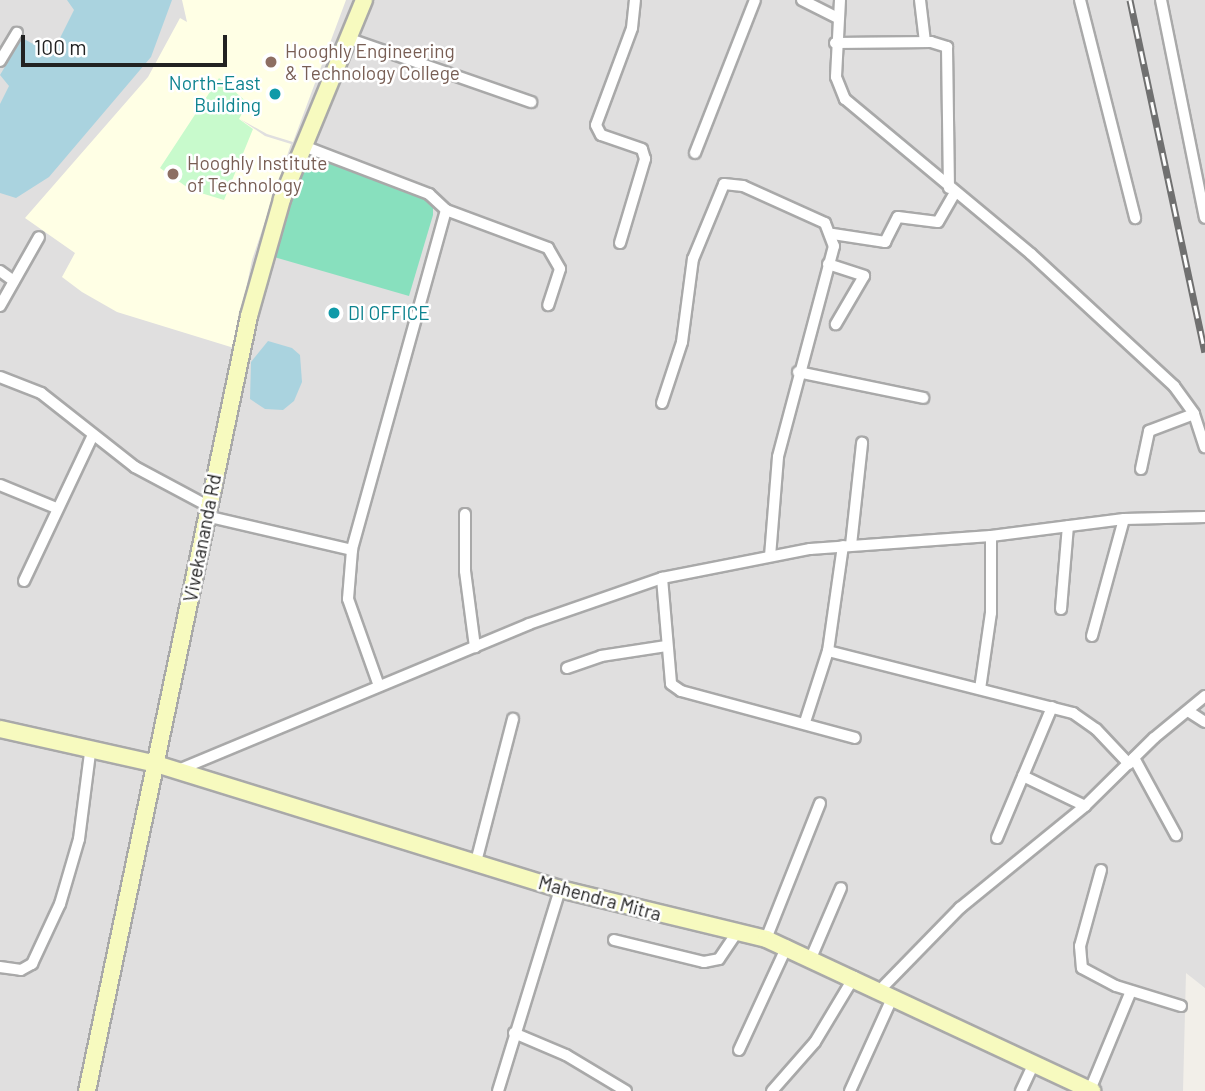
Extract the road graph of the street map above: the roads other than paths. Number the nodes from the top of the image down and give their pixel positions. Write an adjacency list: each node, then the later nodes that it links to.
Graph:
1 (364, 0): 11 (main road, Vivekananda Rd)
2 (635, 0): 24 (street)
3 (755, 0): 17 (street)
4 (802, 0): 9 (street)
5 (840, 0): 9 (street)
6 (920, 0): 12 (street)
7 (1080, 0): 20 (street)
8 (1161, 0): 21 (street)
9 (838, 18): 13 (street)
10 (17, 33): 14 (street)
11 (350, 39): 15 (street); 16 (main road, Vivekananda Rd)
12 (925, 42): 13 (street); 18 (street)
13 (835, 43): 18 (street)
14 (0, 61)
15 (531, 102)
16 (306, 147): 19 (street); 42 (main road, Vivekananda Rd)
17 (695, 153)
18 (952, 190): 22 (street); 35 (street)
19 (446, 210): 28 (street); 49 (street)
20 (1135, 218)
21 (1205, 218)
22 (832, 234): 25 (street); 34 (street)
23 (39, 237): 27 (street)
24 (620, 243)
25 (828, 264): 30 (street); 31 (street)
26 (0, 271): 27 (street)
27 (14, 281): 29 (street)
28 (548, 305)
29 (0, 306)
30 (836, 324)
31 (797, 372): 33 (street); 50 (street)
32 (0, 377): 36 (street)
33 (923, 398)
34 (662, 402)
35 (1194, 414): 38 (street); 39 (street)
36 (93, 435): 41 (street); 42 (street)
37 (862, 443): 48 (street)
38 (1205, 447)
39 (1141, 469)
40 (0, 485): 41 (street)
41 (56, 508): 52 (street)
42 (207, 511): 49 (street); 71 (main road, Vivekananda Rd)
43 (465, 514): 56 (street)
44 (1205, 517): 45 (street)
45 (1124, 519): 46 (street); 54 (street)
46 (1069, 526): 47 (street); 53 (street)
47 (990, 536): 48 (street); 60 (street)
48 (847, 545): 50 (street); 57 (street)
49 (352, 550): 59 (street)
50 (770, 556): 51 (street)
51 (662, 578): 55 (street); 56 (street)
52 (24, 582)
53 (1061, 609)
54 (1092, 636)
55 (666, 646): 58 (street); 65 (street)
56 (475, 647): 59 (street)
57 (828, 651): 60 (street); 65 (street)
58 (567, 668)
59 (379, 686): 72 (street)
60 (980, 690): 62 (street)
61 (1205, 696): 63 (street)
62 (1052, 707): 70 (street); 73 (street)
63 (1188, 711): 66 (street); 70 (street)
64 (513, 719): 78 (street)
65 (805, 722): 68 (street)
66 (1205, 722)
67 (0, 729): 69 (main road, Mahendra Mitra)
68 (855, 738)
69 (90, 753): 71 (main road, Mahendra Mitra); 87 (street)
70 (1132, 761): 75 (street); 76 (street)
71 (156, 764): 72 (main road, Mahendra Mitra); 96 (main road, Vivekananda Rd)
72 (176, 771): 78 (main road, Mahendra Mitra)
73 (1023, 776): 75 (street); 77 (street)
74 (820, 803): 83 (street)
75 (1084, 806): 90 (street)
76 (1176, 835)
77 (997, 838)
78 (476, 862): 81 (main road, Mahendra Mitra)
79 (1101, 870): 89 (street)
80 (841, 888): 86 (street)
81 (560, 889): 82 (main road, Mahendra Mitra); 92 (street)
82 (737, 932): 83 (main road, Mahendra Mitra); 84 (street)
83 (766, 939): 85 (main road, Mahendra Mitra)
84 (614, 940)
85 (786, 946): 86 (main road, Mahendra Mitra); 93 (street)
86 (811, 958): 88 (main road, Mahendra Mitra)
87 (0, 967)
88 (853, 977): 90 (main road, Mahendra Mitra); 99 (street)
89 (1131, 991): 91 (street); 95 (street)
90 (887, 993): 94 (main road, Mahendra Mitra); 100 (street)
91 (1181, 1006)
92 (514, 1033): 97 (street); 98 (street)
93 (739, 1051)
94 (1033, 1065): 95 (main road, Mahendra Mitra); 101 (street)
95 (1091, 1090)
96 (87, 1091)
97 (498, 1091)
98 (626, 1091)
99 (772, 1091)
100 (850, 1091)
101 (1021, 1091)

